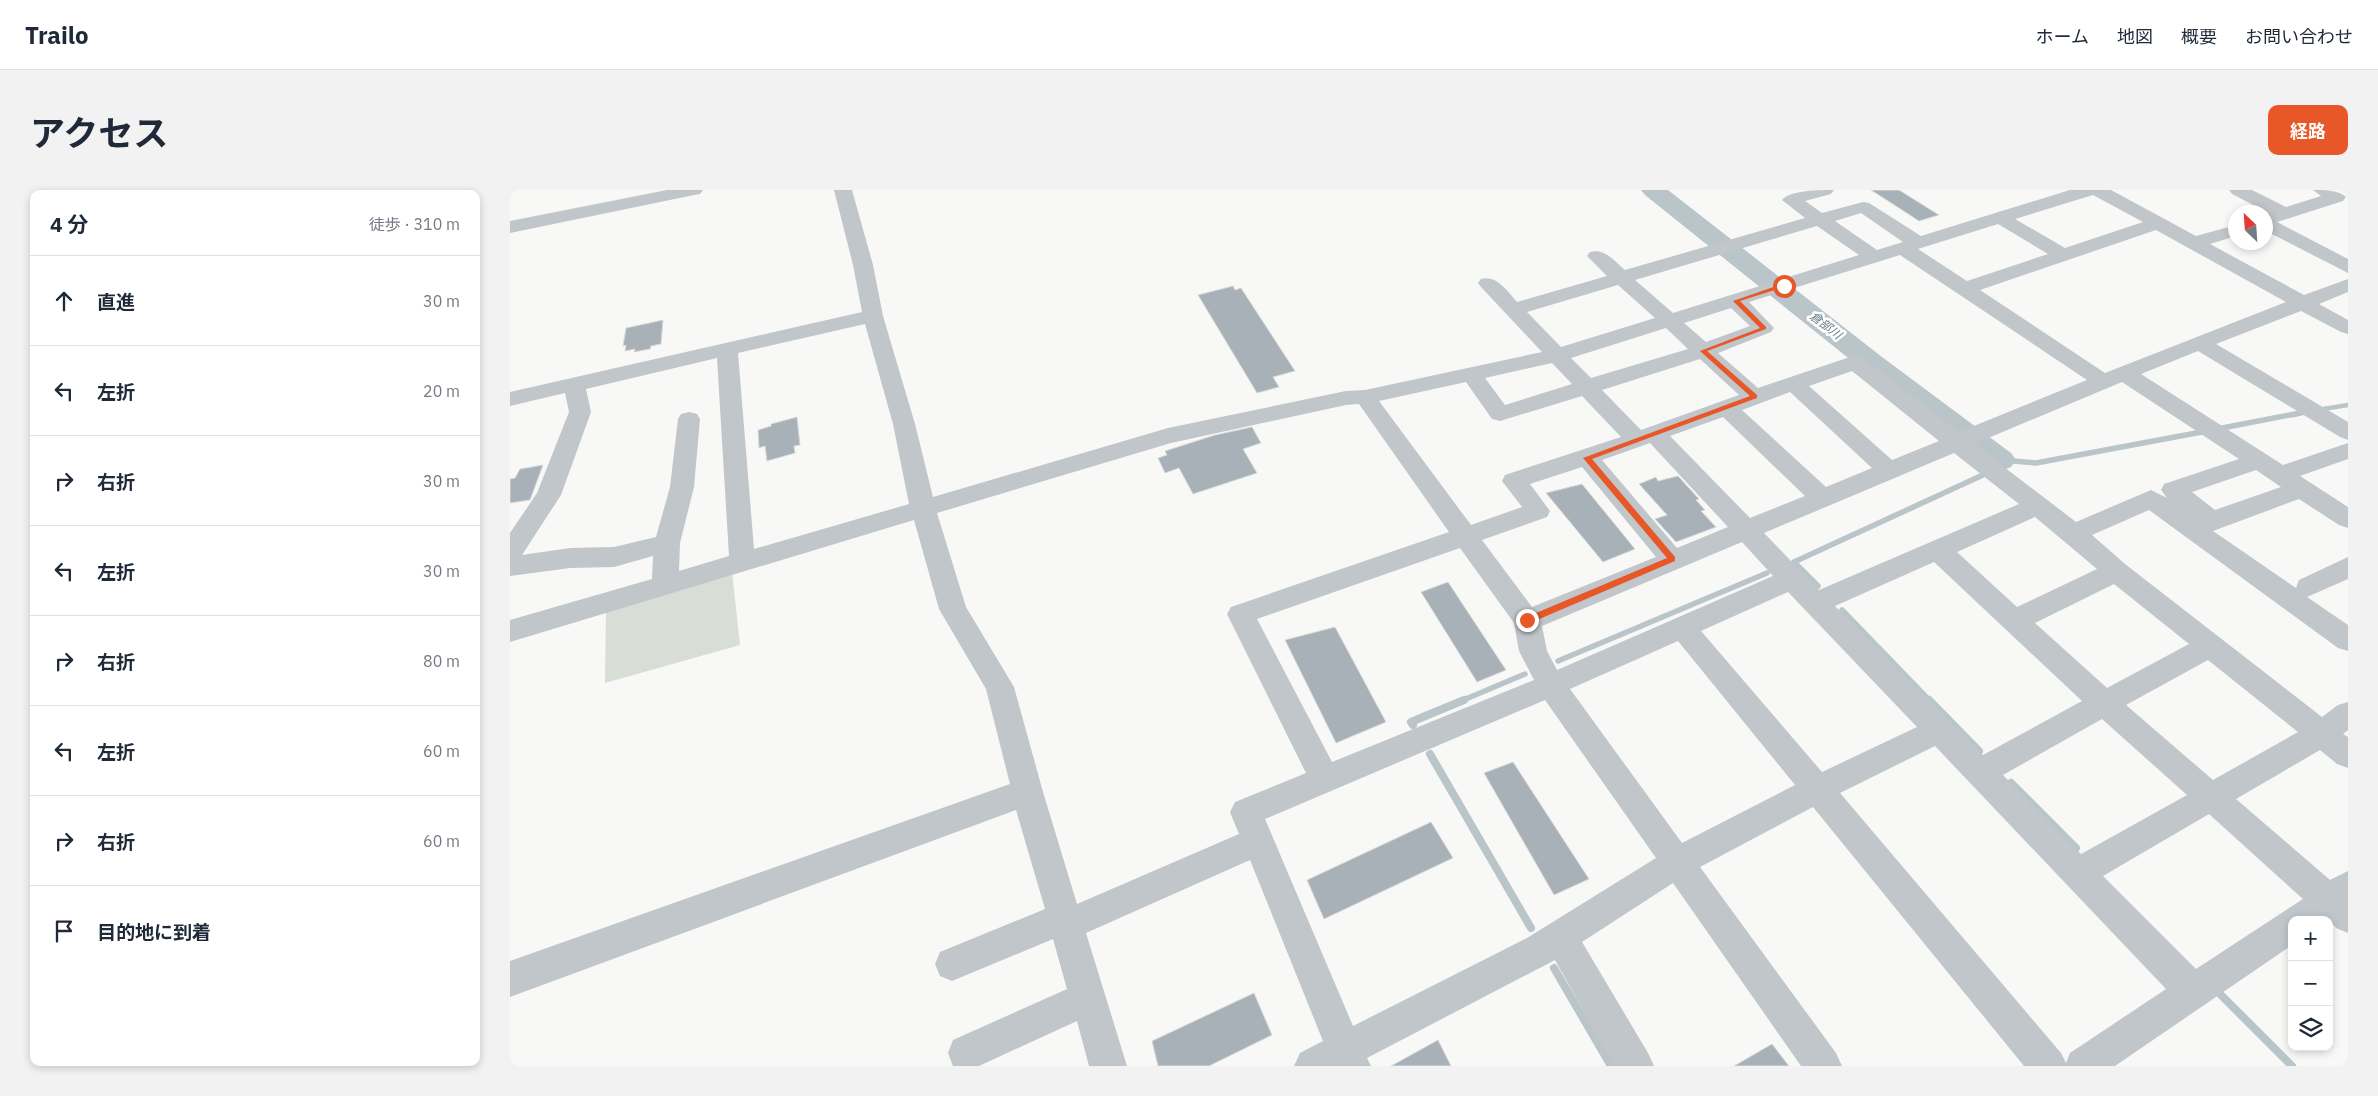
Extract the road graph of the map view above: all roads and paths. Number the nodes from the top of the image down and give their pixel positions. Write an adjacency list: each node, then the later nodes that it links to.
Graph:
1 (694, 190): 13 (street)
2 (842, 190): 29 (street)
3 (1825, 190): 11 (street)
4 (2090, 190): 9 (street)
5 (2098, 190): 12 (street)
6 (2238, 190): 8 (street)
7 (2322, 190): 8 (street)
8 (2284, 214): 10 (street)
9 (2000, 218): 17 (street); 18 (street)
10 (2273, 218)
11 (1819, 220): 17 (street); 20 (street); 22 (street)
12 (2158, 223): 16 (street); 18 (street)
13 (510, 227)
14 (2273, 228): 21 (street)
15 (2228, 233): 16 (street)
16 (2195, 243): 27 (street)
17 (1910, 246): 20 (street); 25 (street)
18 (2063, 255): 25 (street)
19 (1597, 256): 22 (street)
20 (1875, 257): 26 (street)
21 (2348, 267)
22 (1621, 277): 28 (street); 30 (street)
23 (1488, 283): 28 (street)
24 (2348, 285): 27 (street)
25 (1964, 289): 38 (street)
26 (1736, 301): 30 (street); 34 (street)
27 (2304, 303): 31 (street); 32 (street)
28 (1514, 309): 35 (street)
29 (873, 316): 33 (street); 58 (street)
30 (1670, 322): 34 (street); 35 (street)
31 (2348, 328)
32 (2199, 343): 36 (street); 47 (street)
33 (727, 349): 40 (street); 68 (street)
34 (1703, 351): 41 (street); 43 (street)
35 (1558, 355): 37 (street); 41 (street)
36 (2124, 373): 38 (street); 52 (street)
37 (1472, 375): 41 (street); 42 (street)
38 (2104, 382): 49 (street)
39 (1793, 383): 43 (street); 49 (street); 53 (street)
40 (574, 385): 44 (street); 66 (street)
41 (1587, 387): 48 (street)
42 (1365, 397): 58 (street); 63 (street)
43 (1755, 397): 45 (street)
44 (510, 399)
45 (1726, 408): 48 (street); 56 (street)
46 (689, 419): 64 (street)
47 (2348, 432)
48 (1646, 437): 51 (street); 61 (street)
49 (1964, 440): 53 (street); 57 (street)
50 (2348, 451): 54 (street)
51 (1587, 458): 63 (street); 67 (street)
52 (2257, 461): 54 (street); 60 (street)
53 (1890, 471): 56 (street)
54 (2278, 475): 55 (street)
55 (2302, 490): 59 (street); 60 (street)
56 (1822, 498): 61 (street)
57 (2038, 506): 62 (street); 65 (street)
58 (923, 509): 68 (street); 91 (street)
59 (2348, 519)
60 (2203, 525): 62 (street); 80 (street)
61 (1747, 531): 67 (street); 72 (street)
62 (2073, 533): 71 (street)
63 (1466, 535): 76 (street); 89 (street)
64 (667, 543): 69 (street); 73 (street)
65 (1938, 550): 75 (street); 77 (street)
66 (510, 553)
67 (1672, 559): 76 (street)
68 (742, 563): 73 (street)
69 (510, 566)
70 (2348, 567): 74 (street)
71 (2116, 571): 77 (street); 81 (street)
72 (1792, 579): 75 (street); 78 (street)
73 (665, 585): 79 (street)
74 (2308, 587)
75 (1816, 603): 85 (street)
76 (1527, 620): 82 (street)
77 (2015, 620): 83 (street)
78 (1682, 627): 82 (street); 90 (street)
79 (510, 630)
80 (2348, 640)
81 (2210, 646): 83 (street); 86 (street)
82 (1551, 685): 89 (street); 94 (street)
83 (2104, 702): 88 (street); 92 (street)
84 (2348, 714): 86 (street)
85 (1940, 730): 88 (street); 90 (street)
86 (2321, 734): 87 (street); 92 (street)
87 (2348, 755)
88 (1981, 772): 95 (street)
89 (1325, 780): 93 (street)
90 (1816, 790): 94 (street); 111 (street)
91 (1027, 792): 98 (street); 102 (street)
92 (2211, 796): 95 (street); 96 (street)
93 (1258, 841): 98 (street); 106 (street)
94 (1679, 861): 100 (street); 110 (street)
95 (2078, 873): 103 (street)
96 (2342, 902): 97 (street)
97 (2309, 916)
98 (1065, 921): 101 (street); 104 (street)
99 (2288, 928): 103 (street)
100 (1560, 936): 106 (street); 109 (street)
101 (952, 964)
102 (510, 979)
103 (2193, 992): 112 (street)
104 (1088, 998): 105 (street); 107 (street)
105 (966, 1053)
106 (1349, 1058): 108 (street)
107 (1108, 1066)
108 (1313, 1066)
109 (1635, 1066)
110 (1823, 1066)
111 (2048, 1066)
112 (2083, 1066)

